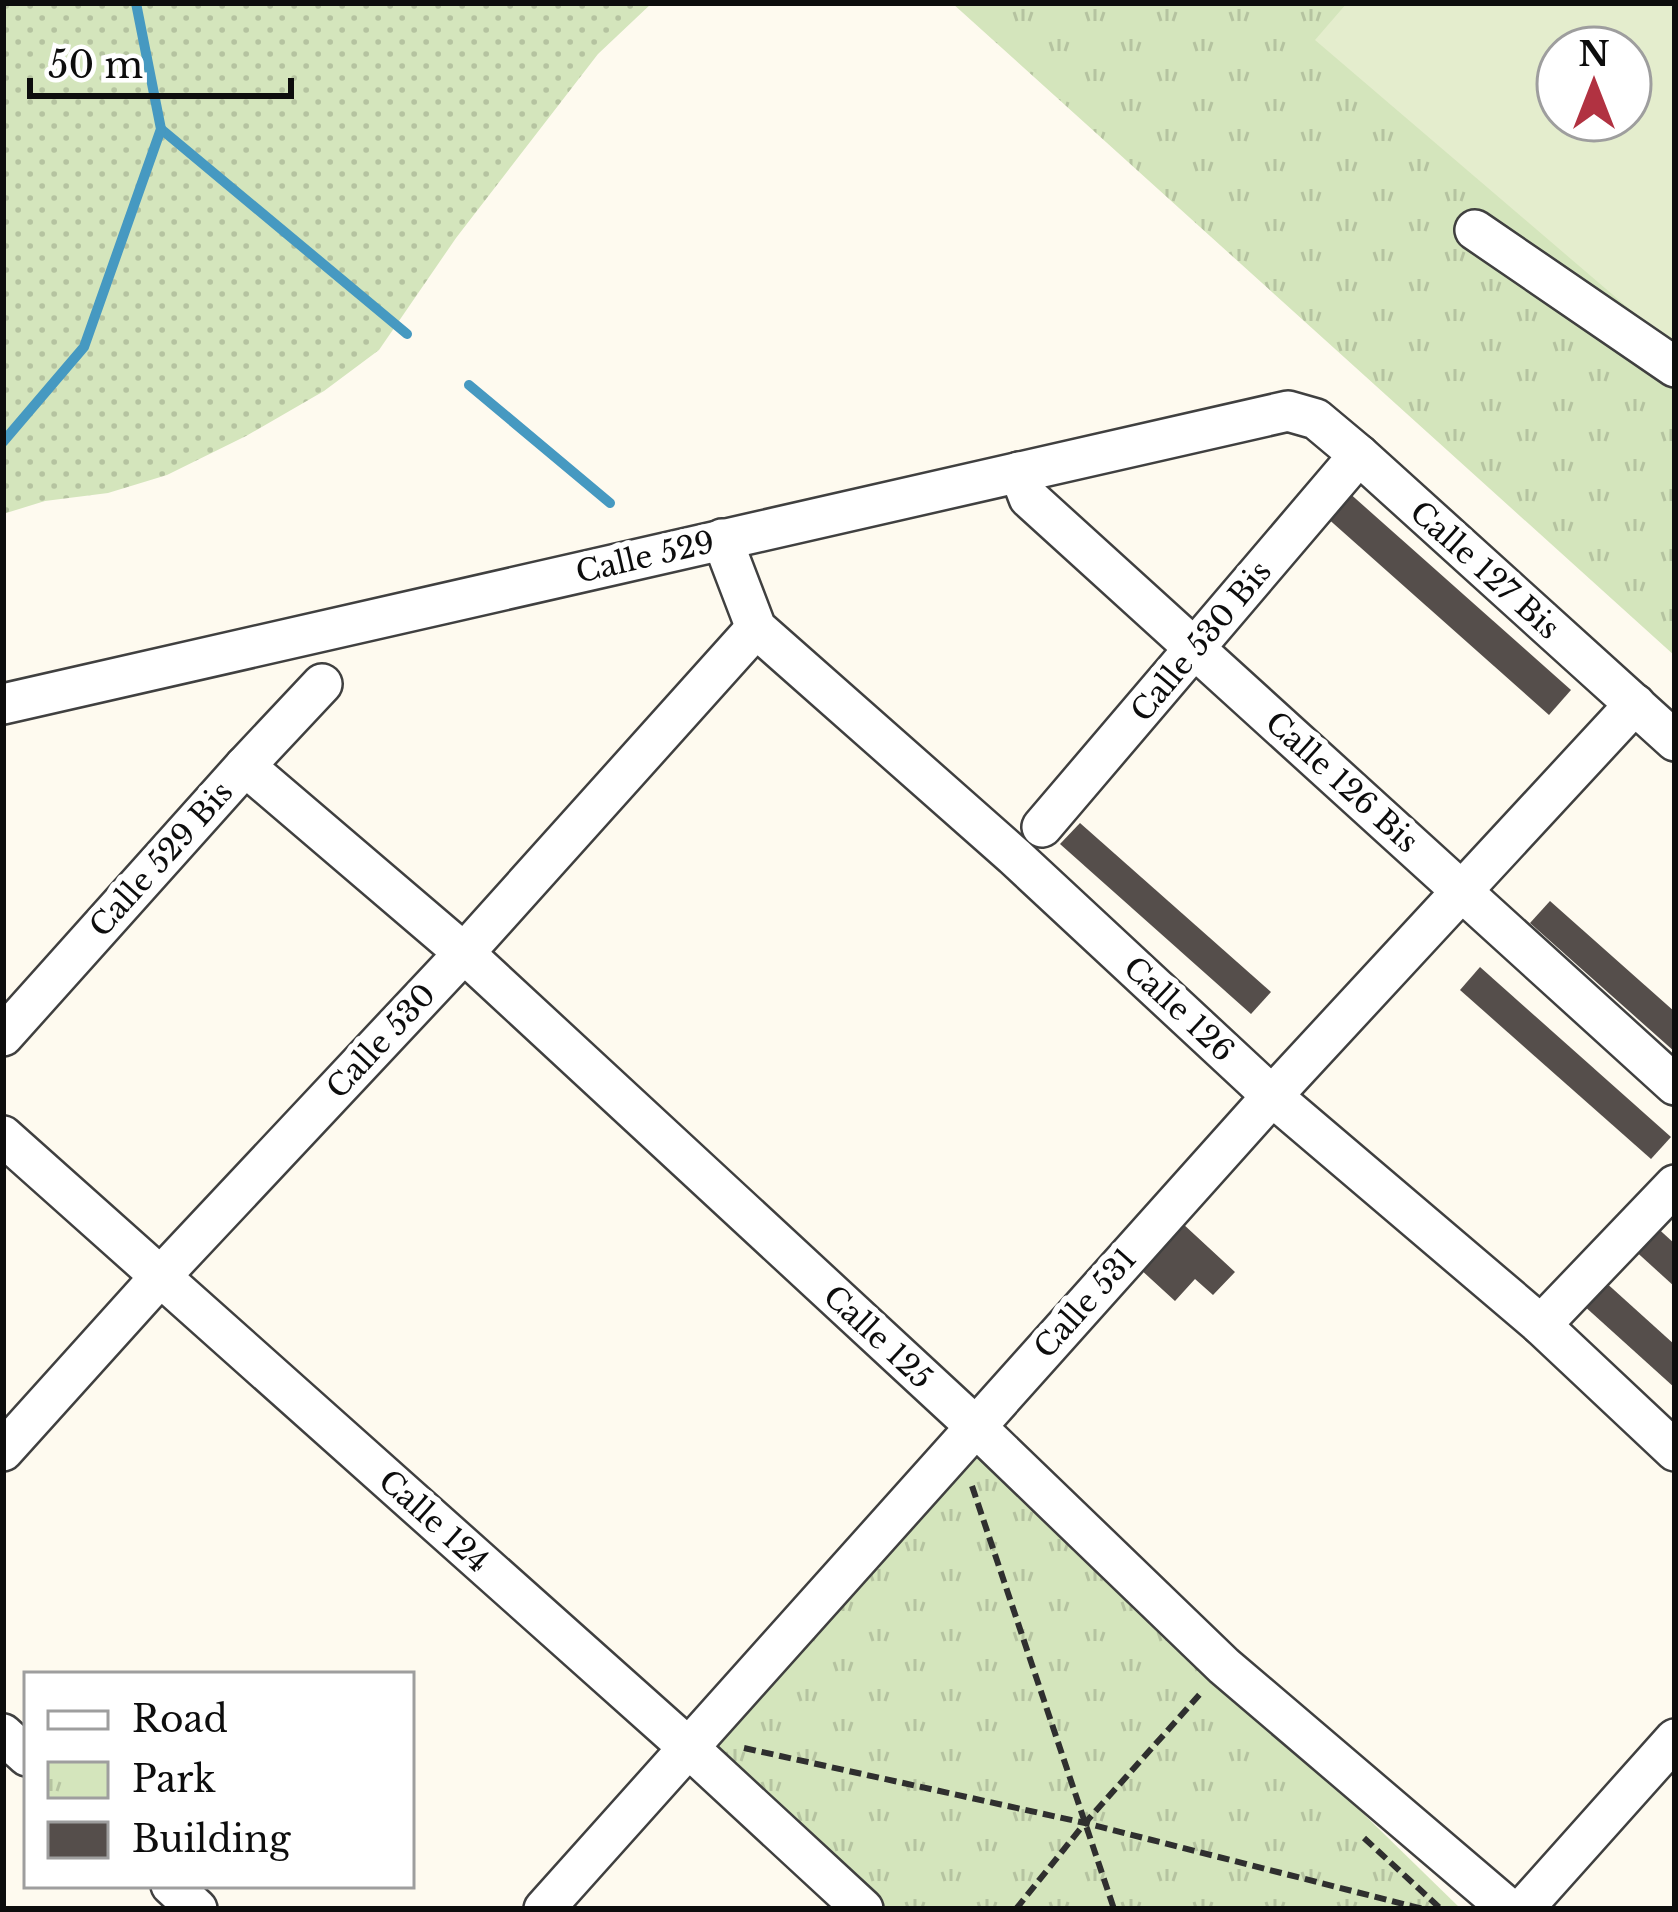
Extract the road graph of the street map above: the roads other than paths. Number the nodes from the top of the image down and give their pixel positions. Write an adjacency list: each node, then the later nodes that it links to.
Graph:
1 (1474, 230): 2 (street)
2 (1675, 368)
3 (1288, 411): 4 (street, Calle 127 Bis); 5 (street, Calle 529)
4 (1359, 455): 8 (street, Calle 530 Bis); 11 (street, Calle 127 Bis)
5 (1019, 472): 6 (street, Calle 529); 8 (street, Calle 126 Bis)
6 (722, 539): 7 (street, Calle 126); 10 (street, Calle 529)
7 (757, 628): 16 (street, Calle 530); 19 (street, Calle 126)
8 (1196, 649): 14 (street, Calle 530 Bis); 15 (street, Calle 126 Bis)
9 (322, 684): 13 (street, Calle 529 Bis)
10 (3, 704)
11 (1635, 704): 12 (street, Calle 127 Bis); 15 (street, Calle 531)
12 (1675, 741)
13 (245, 766): 16 (street, Calle 125); 17 (street, Calle 529 Bis)
14 (1042, 826)
15 (1461, 891): 18 (street, Calle 126 Bis); 19 (street, Calle 531)
16 (464, 953): 22 (street, Calle 530); 24 (street, Calle 125)
17 (3, 1036)
18 (1675, 1085)
19 (1272, 1096): 23 (street, Calle 126); 24 (street, Calle 531)
20 (3, 1136): 22 (street, Calle 124)
21 (1673, 1192): 23 (street)
22 (159, 1278): 25 (street, Calle 530); 28 (street, Calle 124)
23 (1541, 1325): 26 (street, Calle 126)
24 (975, 1426): 28 (street, Calle 531); 33 (street, Calle 125)
25 (3, 1451)
26 (1675, 1451)
27 (1675, 1738): 34 (street)
28 (689, 1749): 31 (street, Calle 531); 32 (street, Calle 124)
29 (173, 1888): 30 (street)
30 (197, 1909)
31 (544, 1909)
32 (863, 1909)
33 (1509, 1909)
34 (1523, 1909)

